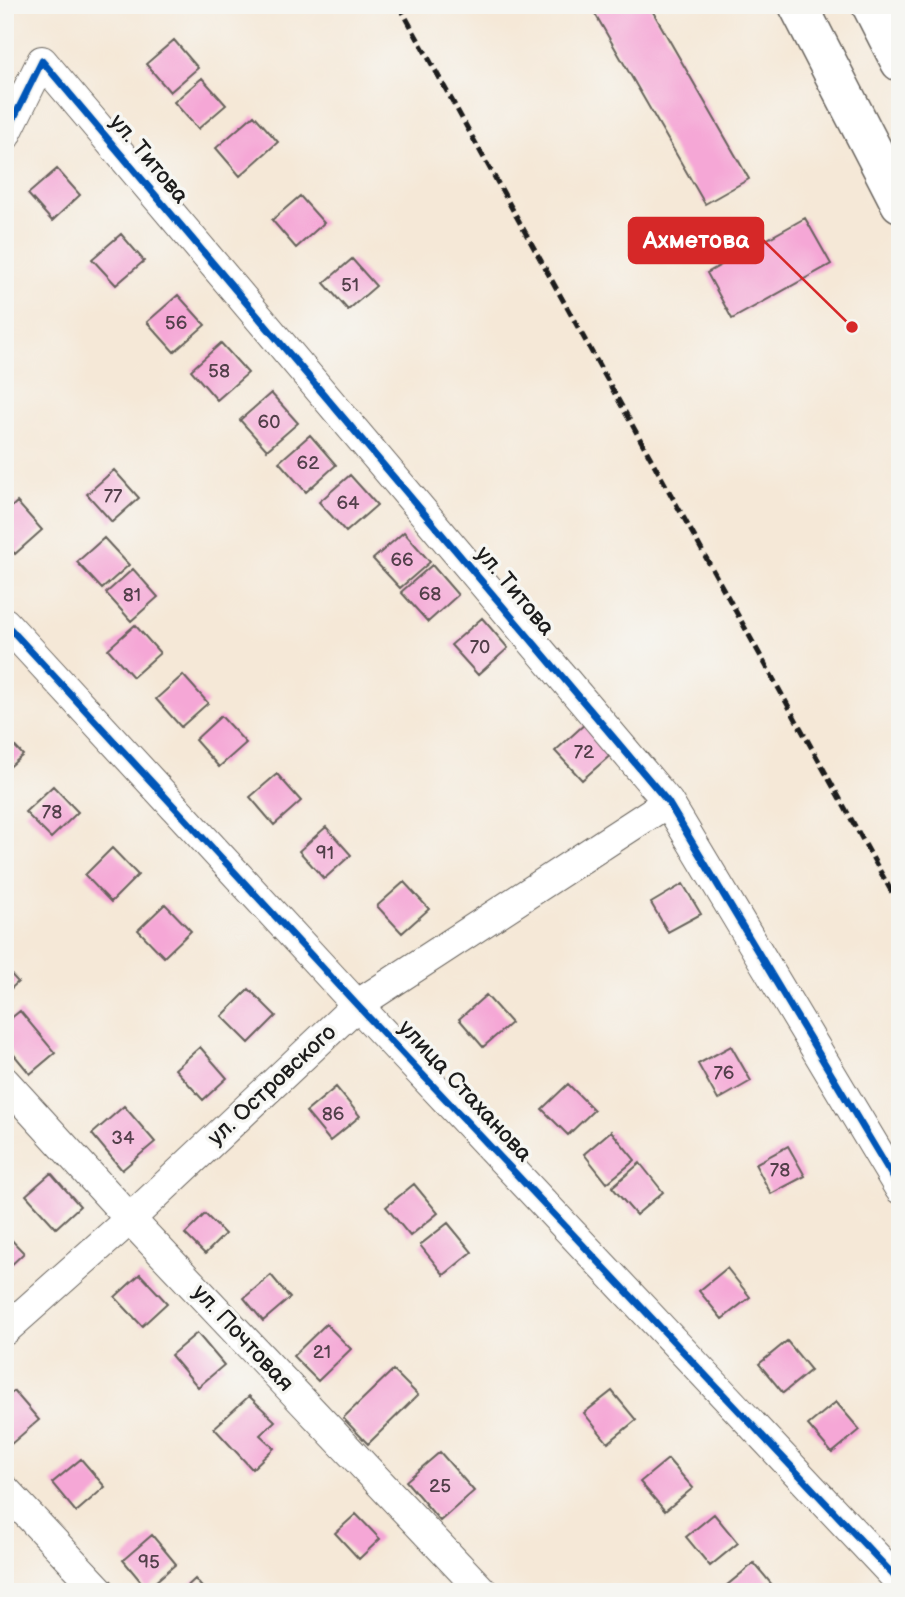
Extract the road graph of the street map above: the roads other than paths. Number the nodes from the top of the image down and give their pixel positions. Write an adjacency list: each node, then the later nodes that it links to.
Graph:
1 (798, 5): 5 (highway)
2 (871, 5): 3 (highway)
3 (900, 62)
4 (5, 136): 7 (street, ул. Титова)
5 (900, 203)
6 (5, 623): 8 (street, улица Стаханова)
7 (668, 802): 8 (street, ул. Островского); 10 (street, ул. Титова)
8 (357, 1005): 11 (street, ул. Островского); 14 (street, улица Стаханова)
9 (5, 1082): 11 (street, ул. Почтовая)
10 (900, 1189)
11 (131, 1219): 12 (street, ул. Островского); 16 (street, ул. Почтовая)
12 (5, 1330)
13 (5, 1490): 15 (street)
14 (900, 1582)
15 (101, 1592)
16 (483, 1592)

